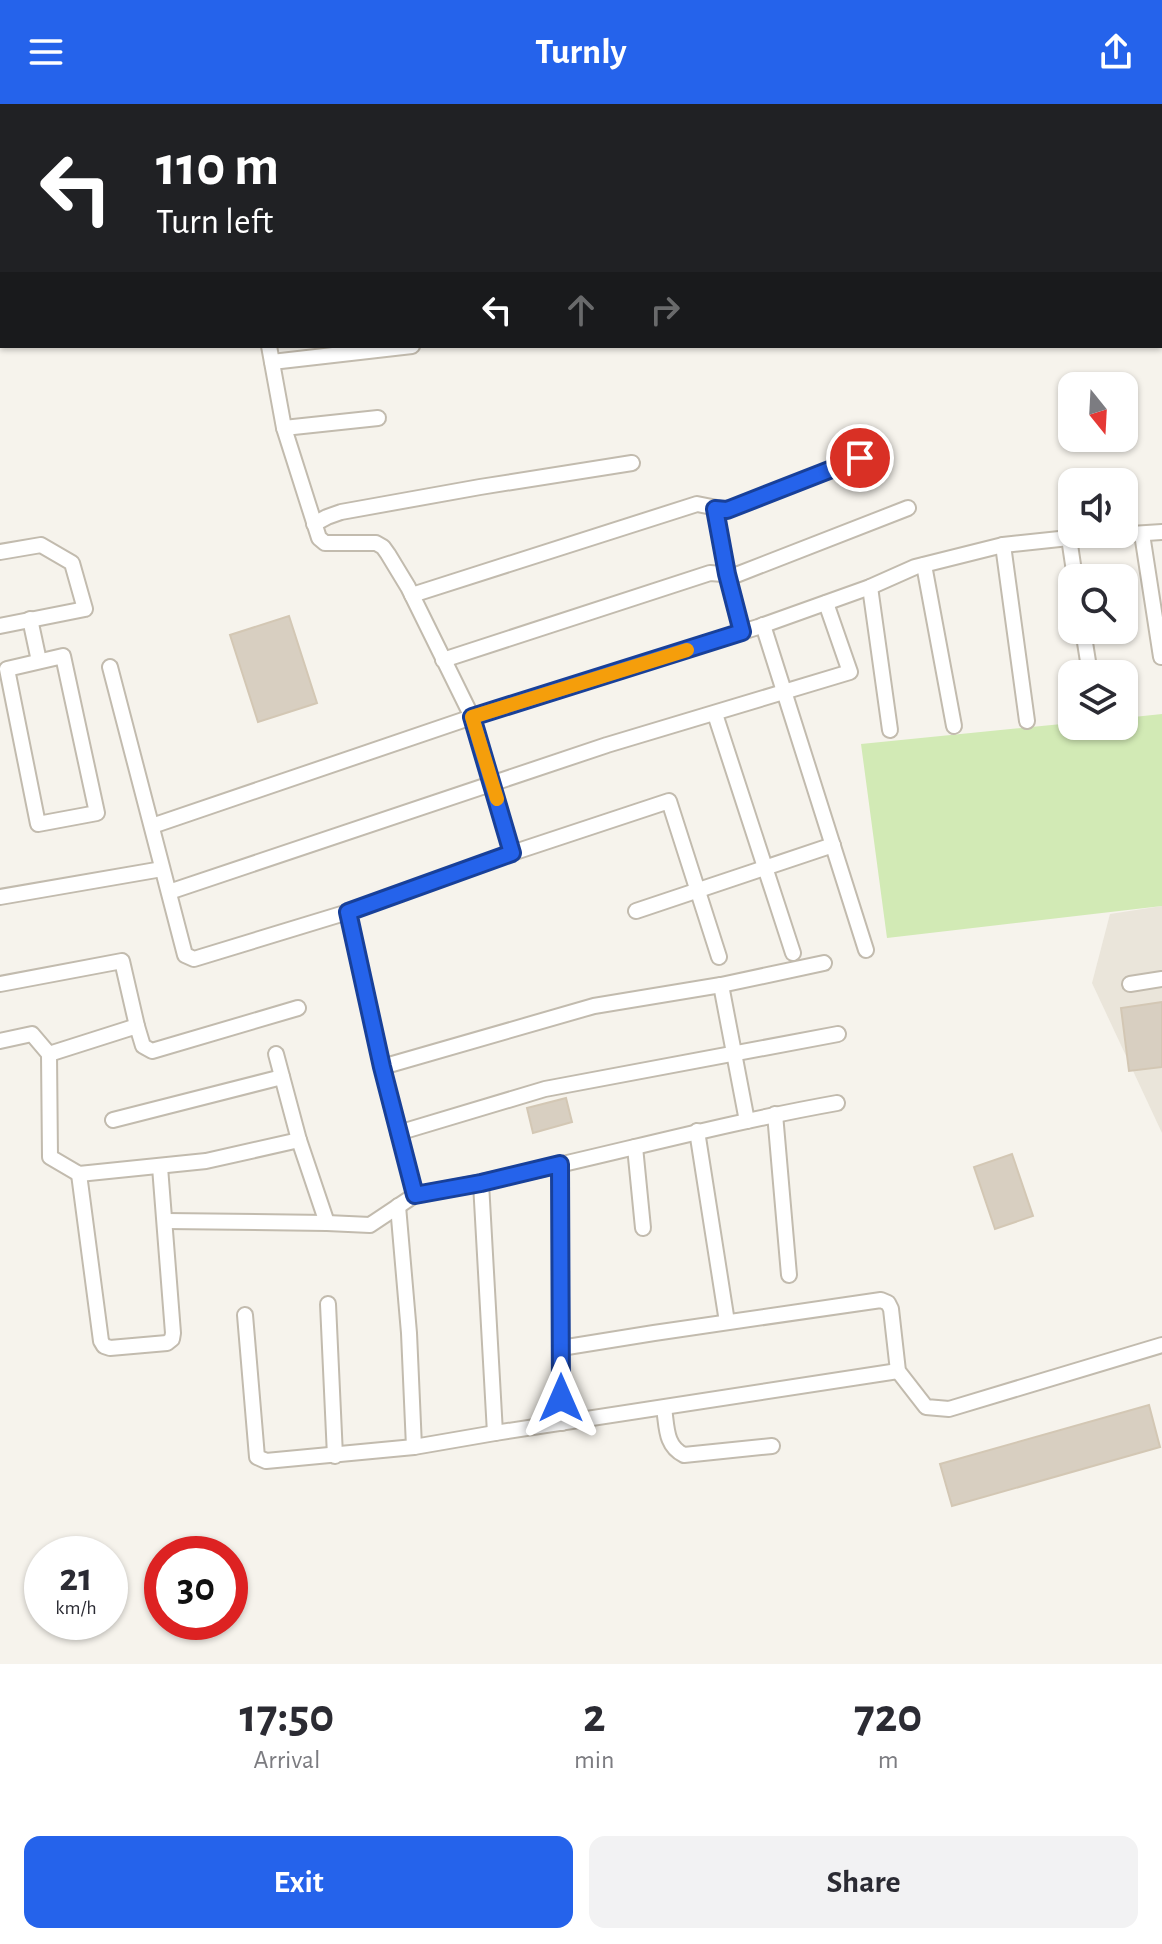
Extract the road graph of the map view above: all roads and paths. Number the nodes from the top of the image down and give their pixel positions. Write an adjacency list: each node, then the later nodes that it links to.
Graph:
1 (269, 348): 3 (street)
2 (394, 348): 3 (street)
3 (272, 362): 5 (street)
4 (378, 418): 5 (street)
5 (284, 428): 10 (street)
6 (882, 450): 9 (street)
7 (632, 463): 10 (street)
8 (908, 508): 18 (street)
9 (715, 509): 18 (street); 20 (street)
10 (314, 524): 20 (street)
11 (1162, 532): 13 (street)
12 (1138, 534): 13 (street)
13 (1142, 534): 26 (street)
14 (1058, 539): 15 (street)
15 (1003, 545): 17 (street); 33 (street)
16 (0, 552): 22 (street)
17 (924, 565): 19 (street); 34 (street)
18 (727, 574): 25 (street); 27 (street)
19 (870, 587): 21 (street); 35 (street)
20 (412, 595): 27 (street)
21 (826, 603): 23 (street); 30 (street)
22 (30, 619): 24 (street); 28 (street)
23 (763, 625): 25 (street); 30 (street)
24 (0, 626)
25 (742, 632): 32 (street)
26 (1161, 657)
27 (443, 660): 32 (street)
28 (39, 661): 28 (street)
29 (110, 667): 37 (street)
30 (784, 692): 31 (street); 38 (street)
31 (715, 714): 36 (street); 40 (street)
32 (472, 717): 36 (street); 37 (street)
33 (1027, 721)
34 (954, 726)
35 (890, 730)
36 (493, 784): 39 (street); 43 (street)
37 (152, 826): 41 (street)
38 (833, 845): 40 (street); 47 (street)
39 (512, 853): 42 (street); 46 (street)
40 (765, 867): 42 (street); 48 (street)
41 (162, 869): 43 (street); 44 (street)
42 (698, 890): 45 (street); 49 (street)
43 (169, 892): 46 (street)
44 (0, 897)
45 (636, 911)
46 (348, 912): 62 (street)
47 (866, 950)
48 (793, 953)
49 (719, 957)
50 (824, 963): 54 (street)
51 (1162, 979): 53 (street)
52 (0, 984): 56 (street)
53 (1130, 984)
54 (721, 985): 59 (street); 62 (street)
55 (298, 1008): 56 (street)
56 (137, 1026): 60 (street)
57 (838, 1034): 59 (street)
58 (0, 1041): 60 (street)
59 (735, 1052): 67 (street); 69 (street)
60 (49, 1054): 74 (street)
61 (276, 1054): 63 (street)
62 (382, 1067): 69 (street)
63 (282, 1077): 66 (street); 70 (street)
64 (837, 1103): 65 (street)
65 (775, 1114): 67 (street); 81 (street)
66 (113, 1120)
67 (747, 1121): 68 (street)
68 (697, 1131): 71 (street); 84 (street)
69 (398, 1133): 76 (street)
70 (299, 1140): 73 (street); 79 (street)
71 (635, 1147): 72 (street); 80 (street)
72 (560, 1164): 75 (street); 86 (street)
73 (160, 1167): 74 (street); 78 (street)
74 (79, 1174): 78 (street)
75 (481, 1183): 76 (street); 90 (street)
76 (415, 1195): 77 (street)
77 (398, 1206): 79 (street); 92 (street)
78 (166, 1221): 79 (street)
79 (327, 1223)
80 (643, 1228)
81 (789, 1275)
82 (328, 1304): 93 (street)
83 (245, 1315): 93 (street)
84 (727, 1322): 86 (street); 87 (street)
85 (1162, 1345): 87 (street)
86 (561, 1348): 89 (street)
87 (898, 1371): 88 (street)
88 (664, 1408): 89 (street); 91 (street)
89 (562, 1423): 90 (street)
90 (495, 1433): 92 (street)
91 (772, 1446)
92 (414, 1447): 93 (street)
93 (335, 1456)

